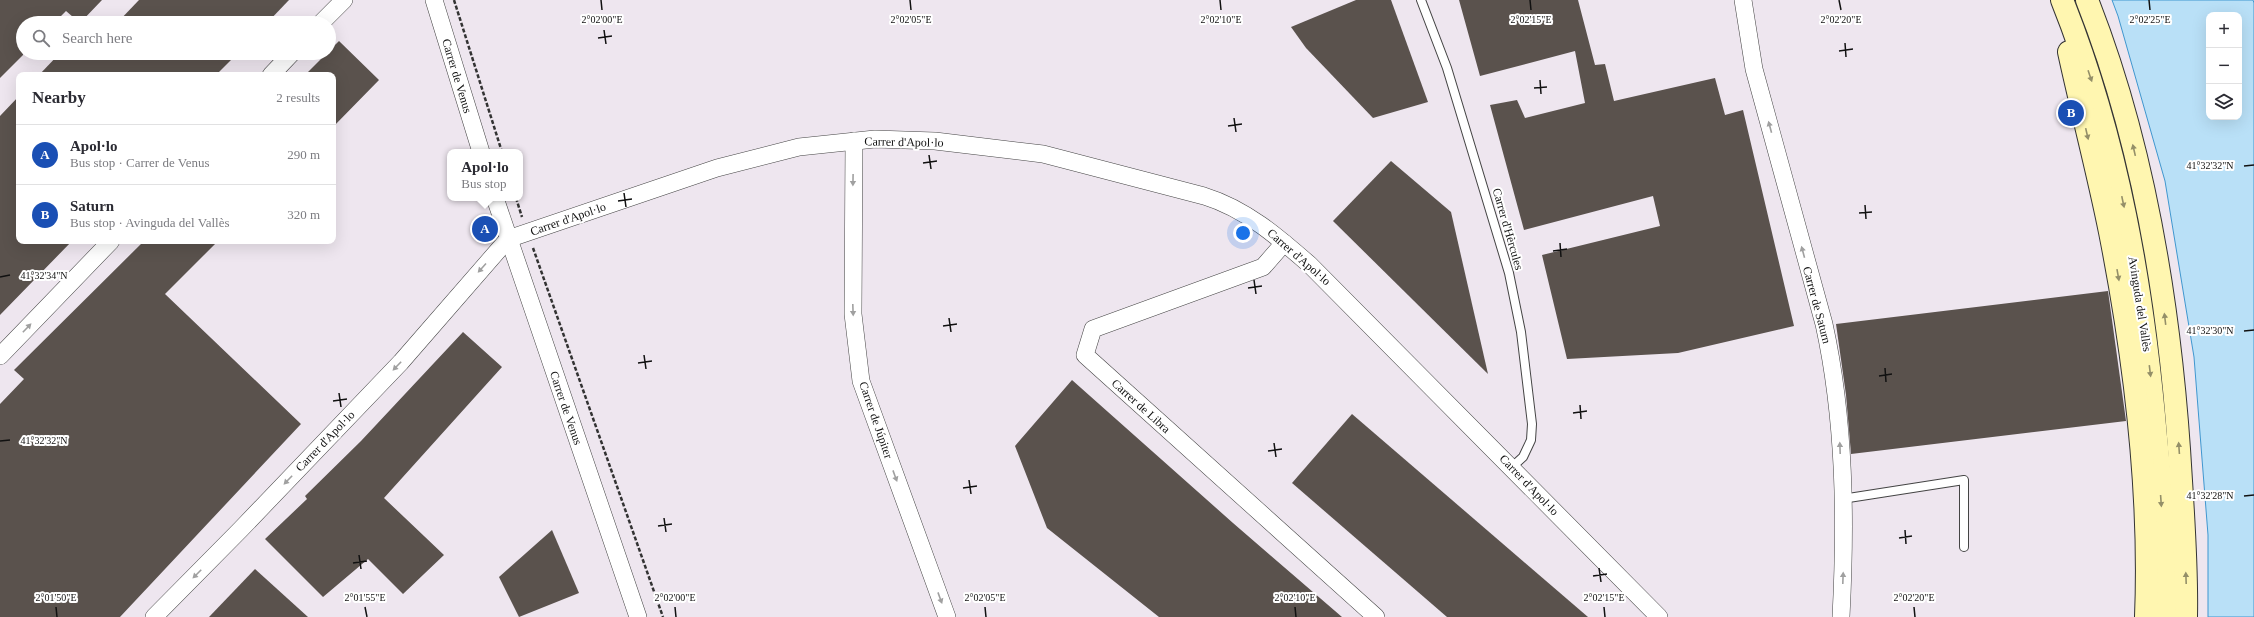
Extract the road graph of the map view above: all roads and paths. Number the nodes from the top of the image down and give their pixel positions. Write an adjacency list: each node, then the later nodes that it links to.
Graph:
1 (344, 0): 9 (street)
2 (434, 0): 13 (street, Carrer de Venus)
3 (454, 0): 14 (path)
4 (1421, 0): 24 (lane, Carrer d'Hèrcules)
5 (1743, 0): 25 (street, Carrer de Saturn, one-way to 5)
6 (2058, 0): 21 (main road, one-way to 21)
7 (2062, 0): 21 (main road, Avinguda del Vallès, one-way to 21)
8 (2086, 0): 36 (main road, Avinguda del Vallès, one-way to 8)
9 (328, 16)
10 (285, 60): 11 (street)
11 (274, 72)
12 (854, 141): 17 (street, Carrer d'Apol·lo); 19 (street, Carrer d'Apol·lo); 30 (street, Carrer de Júpiter, one-way to 30)
13 (480, 149)
14 (501, 149)
15 (496, 201): 18 (street, Carrer de Venus)
16 (517, 201): 17 (path)
17 (528, 232): 18 (street, Carrer d'Apol·lo); 29 (path)
18 (508, 239): 27 (street, Carrer d'Apol·lo, one-way to 27); 28 (street, Carrer de Venus)
19 (1284, 243): 24 (street, Carrer d'Apol·lo); 31 (street, Carrer de Libra)
20 (108, 244): 22 (street, one-way to 20)
21 (2123, 250): 23 (main road, one-way to 23)
22 (0, 356)
23 (2147, 425): 34 (main road); 35 (main road, one-way to 35)
24 (1512, 467): 32 (street, Carrer d'Apol·lo)
25 (1842, 499): 26 (lane); 33 (street, Carrer de Saturn, one-way to 25)
26 (1964, 547)
27 (154, 617)
28 (638, 617)
29 (663, 617)
30 (947, 617)
31 (1376, 617)
32 (1659, 617)
33 (1841, 617)
34 (2146, 617)
35 (2164, 617)
36 (2186, 617)

